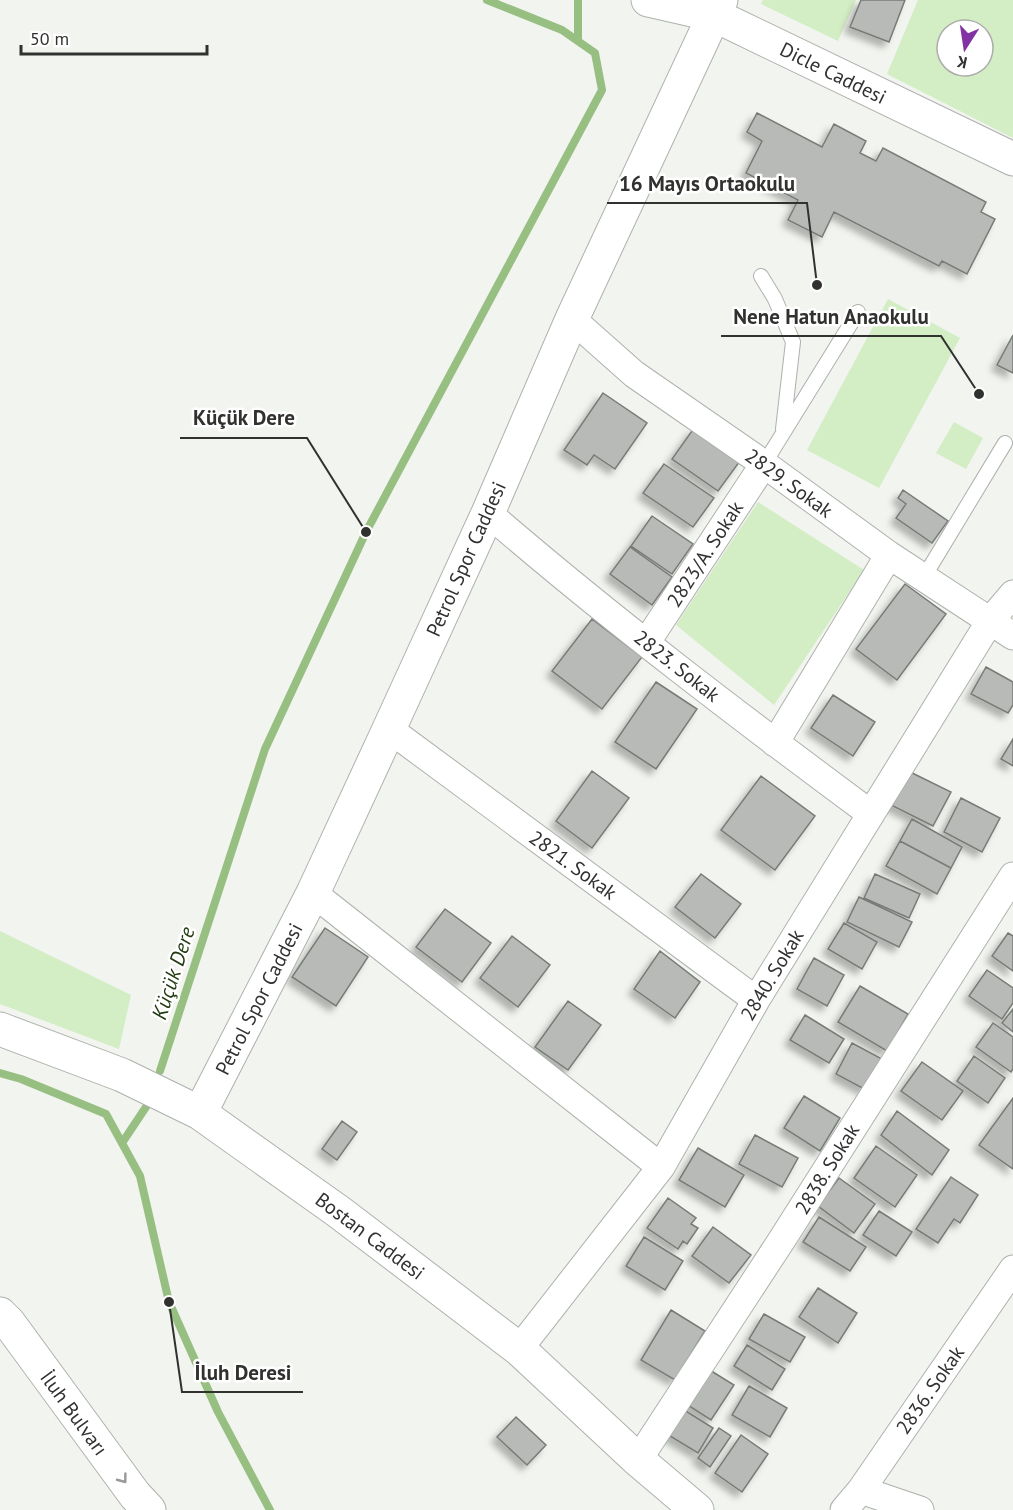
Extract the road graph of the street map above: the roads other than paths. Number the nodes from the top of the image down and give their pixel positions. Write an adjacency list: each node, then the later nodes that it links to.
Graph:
1 (648, 0): 2 (street, Dicle Caddesi)
2 (718, 8): 3 (street, Dicle Caddesi); 6 (street, Petrol Spor Caddesi)
3 (1013, 159)
4 (761, 276): 7 (lane)
5 (858, 312): 7 (lane)
6 (572, 319): 9 (street, 2829. Sokak); 10 (street, Petrol Spor Caddesi)
7 (783, 434): 9 (lane)
8 (1005, 443): 12 (lane)
9 (765, 464): 11 (street, 2829. Sokak); 16 (street, 2823/A. Sokak)
10 (488, 513): 16 (street, 2823. Sokak); 17 (street, Petrol Spor Caddesi)
11 (889, 555): 12 (street, 2829. Sokak); 18 (street)
12 (924, 577): 14 (street, 2829. Sokak)
13 (1013, 594): 14 (street, 2840. Sokak)
14 (990, 621): 15 (street, 2829. Sokak); 19 (street, 2840. Sokak)
15 (1013, 636)
16 (646, 643): 18 (street, 2823. Sokak)
17 (389, 729): 21 (street, Petrol Spor Caddesi); 23 (street, 2821. Sokak)
18 (775, 743): 19 (street, 2823. Sokak)
19 (871, 814): 23 (street, 2840. Sokak)
20 (1013, 876): 22 (street, 2838. Sokak)
21 (313, 893): 25 (street, Petrol Spor Caddesi); 26 (street)
22 (1003, 913): 30 (street, 2838. Sokak)
23 (756, 1000): 26 (street, 2840. Sokak)
24 (0, 1029): 25 (street, Bostan Caddesi)
25 (200, 1113): 29 (street, Bostan Caddesi)
26 (661, 1167): 29 (street, 2840. Sokak)
27 (1013, 1269): 31 (street, 2836. Sokak)
28 (0, 1314): 32 (street, İluh Bulvarı, one-way to 32)
29 (519, 1349): 30 (street, Bostan Caddesi)
30 (638, 1460): 33 (street, Bostan Caddesi)
31 (853, 1500): 34 (street)
32 (149, 1510)
33 (697, 1510)
34 (920, 1510)

